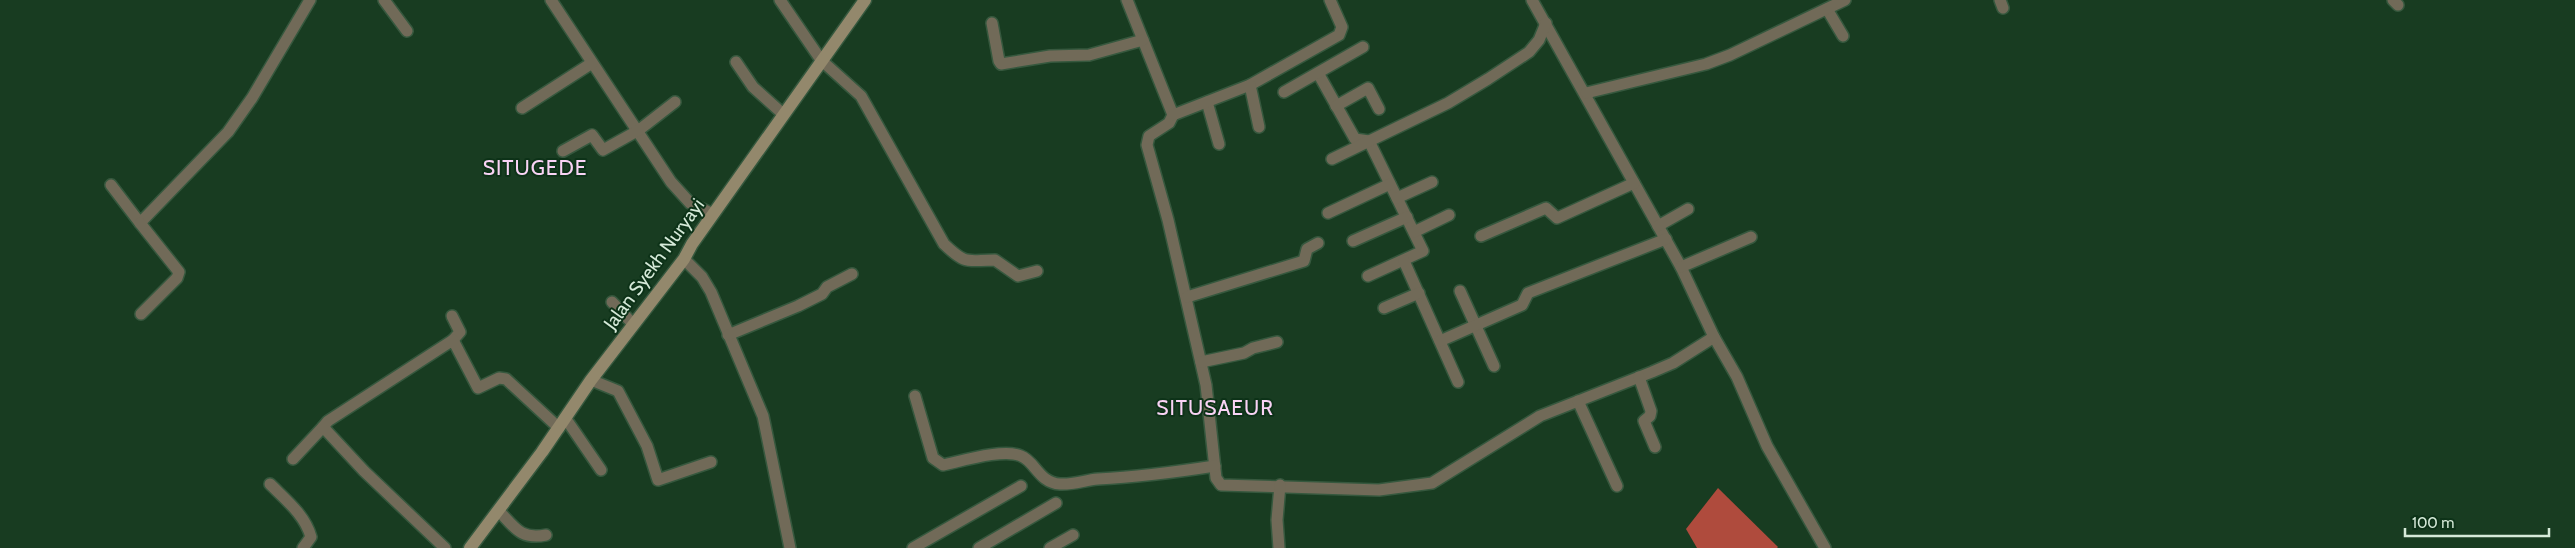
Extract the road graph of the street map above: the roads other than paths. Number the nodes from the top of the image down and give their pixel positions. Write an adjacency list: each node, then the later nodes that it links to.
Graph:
1 (310, 0): 47 (street)
2 (384, 0): 13 (street)
3 (551, 0): 19 (street)
4 (780, 0): 17 (street)
5 (865, 0): 17 (main road, Jalan Syekh Nuryayi)
6 (1127, 0): 15 (street)
7 (1330, 0): 21 (street)
8 (1532, 0): 12 (street)
9 (1845, 0): 10 (street)
10 (1823, 6): 14 (street); 23 (street)
11 (992, 23): 15 (street)
12 (1546, 23): 23 (street); 33 (street)
13 (407, 32)
14 (1843, 36)
15 (1143, 40): 30 (street)
16 (1363, 47): 20 (street)
17 (821, 60): 29 (main road, Jalan Syekh Nuryayi); 58 (street)
18 (736, 62): 29 (street)
19 (592, 63): 27 (street); 32 (street)
20 (1318, 73): 22 (street); 26 (street)
21 (1250, 85): 25 (street); 31 (street)
22 (1284, 92)
23 (1586, 92): 38 (street)
24 (675, 102): 32 (street)
25 (1207, 102): 30 (street); 34 (street)
26 (1336, 106): 28 (street); 33 (street)
27 (522, 108)
28 (1379, 109)
29 (783, 114): 44 (main road, Jalan Syekh Nuryayi)
30 (1173, 115): 63 (street)
31 (1260, 126)
32 (639, 130): 35 (street); 44 (street)
33 (1369, 141): 36 (street); 39 (street)
34 (1219, 144)
35 (563, 151)
36 (1332, 159)
37 (1432, 182): 41 (street)
38 (1634, 183): 48 (street); 50 (street)
39 (1390, 184): 41 (street); 43 (street)
40 (112, 185): 47 (street)
41 (1397, 198): 46 (street)
42 (1688, 209): 48 (street)
43 (1328, 212)
44 (713, 214): 55 (main road, Jalan Syekh Nuryayi)
45 (1449, 216): 49 (street)
46 (1407, 217): 49 (street); 53 (street)
47 (140, 223): 66 (street)
48 (1658, 226): 52 (street)
49 (1414, 232): 56 (street)
50 (1481, 236)
51 (1751, 237): 57 (street)
52 (1666, 239): 57 (street); 69 (street)
53 (1353, 241)
54 (1318, 244): 63 (street)
55 (684, 259): 68 (main road, Jalan Syekh Nuryayi); 70 (street)
56 (1404, 260): 60 (street); 62 (street)
57 (1682, 267): 71 (street)
58 (1037, 271)
59 (852, 274): 70 (street)
60 (1368, 276)
61 (1460, 291): 69 (street)
62 (1419, 293): 65 (street); 73 (street)
63 (1187, 297): 75 (street)
64 (612, 302): 68 (street)
65 (1384, 308)
66 (141, 314)
67 (452, 316): 72 (street)
68 (634, 324): 78 (main road, Jalan Syekh Nuryayi)
69 (1475, 326): 73 (street); 76 (street)
70 (728, 335): 100 (street)
71 (1714, 337): 77 (street); 105 (street)
72 (453, 340): 82 (street); 83 (street)
73 (1440, 341): 79 (street)
74 (1277, 342): 75 (street)
75 (1201, 362): 87 (street)
76 (1494, 366)
77 (1639, 377): 81 (street); 84 (street)
78 (591, 380): 82 (main road, Jalan Syekh Nuryayi); 86 (street)
79 (1458, 382)
80 (915, 396): 87 (street)
81 (1578, 401): 91 (street); 92 (street)
82 (562, 423): 88 (street); 94 (main road, Jalan Syekh Nuryayi)
83 (323, 427): 85 (street); 98 (street)
84 (1655, 447)
85 (293, 459)
86 (711, 462)
87 (1215, 466): 91 (street)
88 (601, 470)
89 (270, 484): 97 (street)
90 (1021, 486): 101 (street)
91 (1280, 486): 104 (street)
92 (1617, 486)
93 (1056, 503): 102 (street)
94 (499, 512): 95 (street); 99 (main road, Jalan Syekh Nuryayi)
95 (546, 535)
96 (1073, 535): 103 (street)
97 (302, 548)
98 (445, 548)
99 (470, 548)
100 (790, 548)
101 (913, 548)
102 (979, 548)
103 (1050, 548)
104 (1279, 548)
105 (1825, 548)

